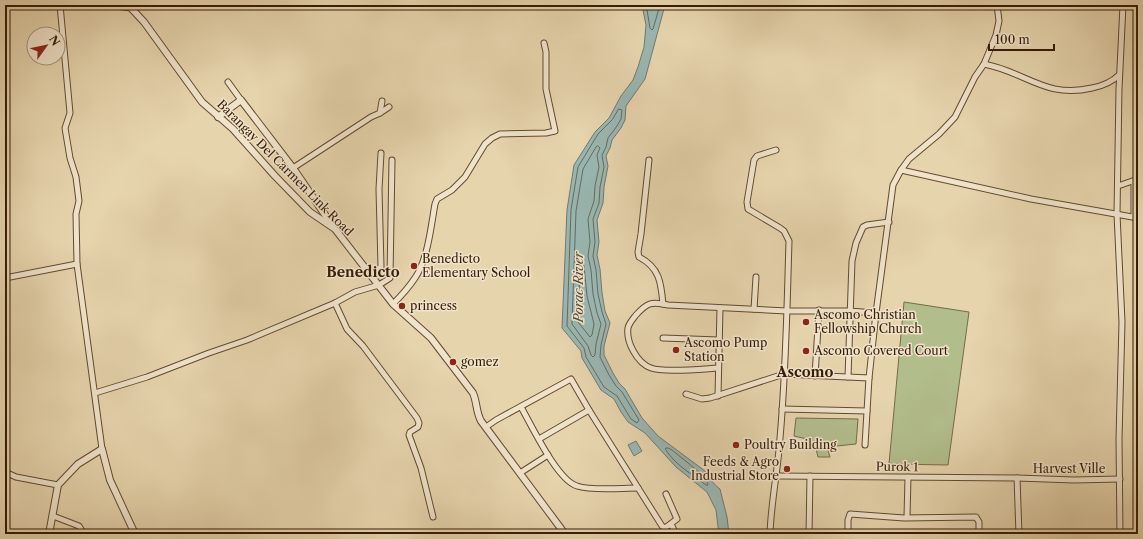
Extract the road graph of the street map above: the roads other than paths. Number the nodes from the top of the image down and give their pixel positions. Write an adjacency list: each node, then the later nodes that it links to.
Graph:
1 (60, 5): 27 (street)
2 (108, 5): 5 (street)
3 (997, 5): 7 (street)
4 (1123, 5): 8 (street)
5 (132, 7): 14 (street, Barangay Del Carmen Link Road)
6 (544, 43): 33 (street)
7 (984, 64): 8 (street); 20 (street)
8 (1119, 75): 22 (street)
9 (228, 82): 10 (street)
10 (241, 100): 14 (street); 19 (street)
11 (382, 102): 13 (street)
12 (390, 107): 13 (street)
13 (380, 113): 19 (street)
14 (218, 117): 26 (street, Barangay Del Carmen Link Road)
15 (776, 150): 38 (street)
16 (381, 153): 28 (street)
17 (392, 160): 31 (street)
18 (649, 160): 34 (street)
19 (293, 168): 26 (street)
20 (901, 170): 23 (street); 25 (street)
21 (1136, 180): 22 (street); 24 (street)
22 (1118, 186): 23 (street)
23 (1117, 214): 24 (street); 66 (street)
24 (1136, 218)
25 (889, 222): 39 (street); 40 (street)
26 (335, 229): 28 (street, Barangay Del Carmen Link Road)
27 (78, 264): 30 (street); 48 (street)
28 (370, 275): 31 (street, Barangay Del Carmen Link Road)
29 (756, 277): 36 (street)
30 (5, 278)
31 (379, 285): 32 (street); 33 (street, Barangay Del Carmen Link Road)
32 (335, 303): 48 (street); 71 (street)
33 (393, 304): 55 (street, Barangay Del Carmen Link Road)
34 (663, 304): 35 (street); 43 (street)
35 (720, 308): 36 (street); 42 (street)
36 (754, 309): 38 (street)
37 (819, 310): 38 (street); 39 (street); 45 (street)
38 (787, 311): 44 (street)
39 (849, 311): 40 (street); 46 (street)
40 (876, 313): 47 (street)
41 (663, 338): 42 (street)
42 (719, 340): 43 (street)
43 (718, 368): 50 (street)
44 (784, 374): 45 (street); 50 (street); 52 (street)
45 (815, 376): 46 (street)
46 (848, 377): 47 (street)
47 (869, 378): 54 (street)
48 (95, 393): 58 (street)
49 (686, 394): 50 (street)
50 (718, 396)
51 (521, 407): 53 (street); 55 (street); 56 (street)
52 (782, 409): 54 (street); 62 (street)
53 (589, 410): 56 (street); 68 (street)
54 (867, 411): 57 (street)
55 (486, 427): 61 (street, Barangay Del Carmen Link Road)
56 (539, 440): 59 (street)
57 (865, 445)
58 (102, 449): 67 (street); 76 (street)
59 (548, 455): 61 (street); 68 (street)
60 (5, 472): 67 (street)
61 (520, 473): 77 (street, Barangay Del Carmen Link Road)
62 (777, 476): 63 (street, Purok 1); 79 (street)
63 (810, 476): 64 (street, Purok 1); 80 (street)
64 (908, 477): 65 (street, Purok 1); 72 (street)
65 (1018, 478): 66 (street, Harvest Ville); 83 (street)
66 (1120, 479): 84 (street)
67 (58, 485): 70 (street)
68 (638, 488): 73 (street)
69 (666, 494): 73 (street)
70 (53, 516): 74 (street); 75 (street)
71 (433, 517)
72 (907, 517): 81 (street); 82 (street)
73 (671, 524): 78 (street)
74 (49, 534)
75 (84, 534)
76 (135, 534)
77 (565, 534)
78 (676, 534)
79 (770, 534)
80 (809, 534)
81 (848, 534)
82 (979, 534)
83 (1019, 534)
84 (1120, 534)

